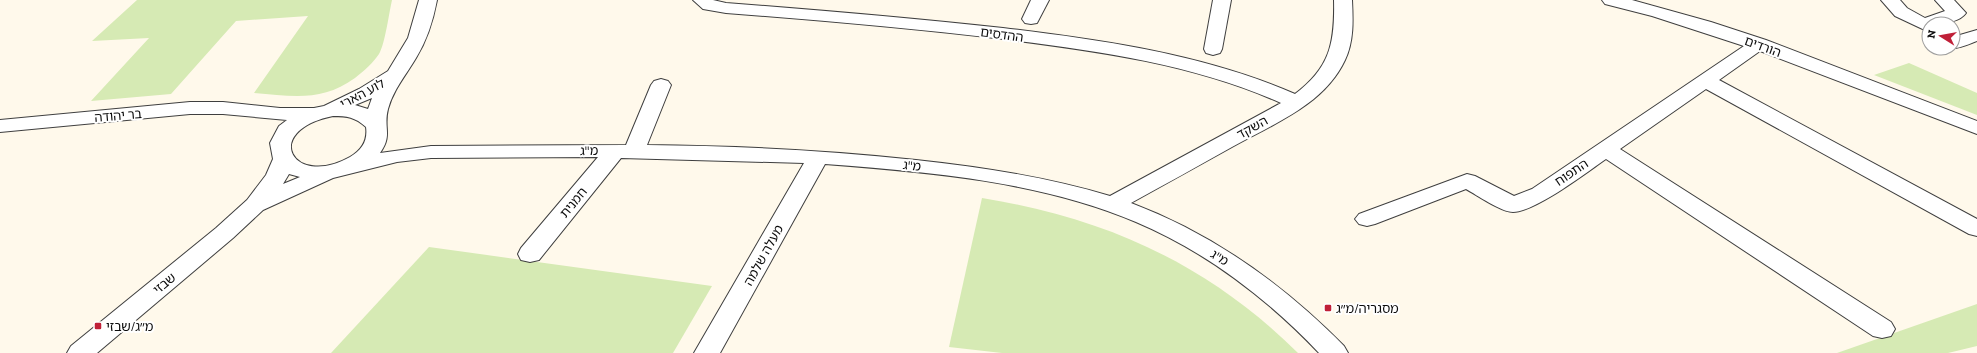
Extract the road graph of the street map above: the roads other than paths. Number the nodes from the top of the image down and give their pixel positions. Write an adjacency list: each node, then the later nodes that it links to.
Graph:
1 (428, 0): 16 (street, לוע הארי)
2 (702, 0): 19 (street, ההדסים)
3 (1040, 0): 10 (street)
4 (1222, 0): 15 (street)
5 (1611, 0): 14 (street, הורדים)
6 (1890, 0): 11 (street)
7 (1944, 0): 9 (street)
8 (1345, 3): 19 (street, השקד)
9 (1949, 16)
10 (1031, 19)
11 (1921, 22)
12 (1977, 35): 13 (street)
13 (1961, 40)
14 (1759, 44): 17 (street, התפוח); 20 (street, הורדים)
15 (1213, 49)
16 (397, 72): 22 (street, לוע הארי); 25 (street, לוע הארי)
17 (1706, 81): 27 (street, התפוח); 36 (street)
18 (661, 85): 29 (street, חמנית)
19 (1295, 102): 33 (street, השקד)
20 (1911, 103): 24 (street, הורדים); 26 (street, הורדים)
21 (236, 110): 22 (street, בר יהודה); 23 (street, בר יהודה); 28 (street, בר יהודה)
22 (321, 111): 25 (street); 28 (street)
23 (0, 126)
24 (1977, 128)
25 (377, 130): 30 (street, מ"ג); 32 (street)
26 (1977, 133)
27 (1606, 148): 35 (street, התפוח); 38 (street)
28 (283, 150): 32 (street); 34 (street, שבזי)
29 (625, 150): 30 (street, מ"ג); 31 (street, מ"ג); 37 (street, חמנית)
30 (439, 152): 32 (street, מ"ג)
31 (818, 157): 33 (street, מ"ג); 40 (street, מעלה שלמה)
32 (341, 169): 34 (street, שבזי)
33 (1111, 205): 41 (street, מ"ג)
34 (248, 212): 39 (street, שבזי)
35 (1367, 219)
36 (1977, 229)
37 (530, 254)
38 (1882, 329)
39 (80, 353)
40 (708, 353)
41 (1335, 353)

